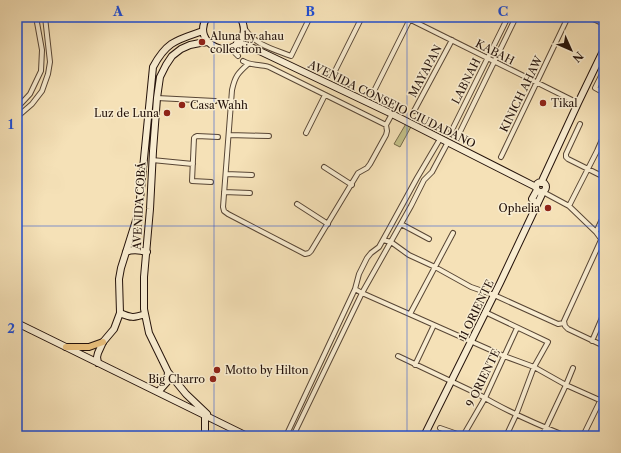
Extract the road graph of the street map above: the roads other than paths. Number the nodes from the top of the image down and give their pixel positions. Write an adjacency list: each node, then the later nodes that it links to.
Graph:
1 (36, 17): 35 (street)
2 (45, 17): 38 (street)
3 (206, 17): 15 (street)
4 (240, 17): 14 (street)
5 (310, 17): 14 (street)
6 (362, 17): 27 (street)
7 (405, 17): 12 (street, KABAH)
8 (508, 17): 22 (street, LABNAH)
9 (516, 17): 24 (street)
10 (568, 17): 28 (street, KINICH AHAW)
11 (589, 17): 13 (street)
12 (410, 18): 16 (street, KABAH); 29 (street)
13 (604, 24)
14 (244, 26): 18 (street)
15 (203, 31): 17 (street); 81 (street, AVENIDA COBÁ)
16 (452, 40): 22 (street, KABAH); 36 (street, MAYAPAN)
17 (208, 42): 19 (street); 32 (street, AVENIDA COBÁ)
18 (237, 43): 19 (street); 37 (street, AVENIDA CONSEJO CIUDADANO)
19 (230, 48): 21 (street)
20 (604, 49): 34 (street)
21 (238, 56)
22 (488, 58): 24 (street, KABAH); 41 (street, LABNAH)
23 (243, 61): 25 (street)
24 (495, 62): 28 (street, KABAH); 46 (street)
25 (248, 64): 31 (street); 43 (street)
26 (604, 70): 30 (street)
27 (334, 73)
28 (536, 83): 34 (street, KABAH); 50 (street, KINICH AHAW)
29 (374, 91)
30 (604, 93)
31 (325, 94): 40 (street); 42 (street)
32 (157, 98): 33 (street); 51 (street, AVENIDA COBÁ)
33 (215, 101)
34 (578, 103): 64 (street)
35 (17, 108)
36 (414, 111)
37 (392, 114): 40 (street); 48 (street, AVENIDA CONSEJO CIUDADANO)
38 (17, 117)
39 (580, 124): 55 (street)
40 (386, 125): 63 (street)
41 (451, 132)
42 (306, 133)
43 (229, 135): 45 (street); 57 (street)
44 (604, 135): 55 (street)
45 (269, 136)
46 (458, 136)
47 (218, 137): 53 (street)
48 (440, 139): 49 (street, AVENIDA CONSEJO CIUDADANO); 52 (street)
49 (448, 142): 56 (street); 64 (street, AVENIDA CONSEJO CIUDADANO)
50 (501, 157)
51 (152, 160): 53 (street); 82 (street, AVENIDA COBÁ)
52 (426, 163): 56 (street); 60 (street)
53 (193, 164): 62 (street)
54 (324, 167): 63 (street)
55 (588, 169): 59 (street); 70 (street)
56 (432, 172): 61 (street)
57 (226, 174): 58 (street); 65 (street)
58 (252, 175)
59 (604, 177)
60 (417, 178): 61 (street); 67 (street)
61 (424, 180): 69 (street)
62 (211, 182)
63 (352, 185): 72 (street)
64 (540, 189): 70 (street); 87 (street, 11 ORIENTE)
65 (224, 192): 66 (street); 72 (street)
66 (250, 193)
67 (404, 202): 69 (street); 77 (street)
68 (297, 204): 72 (street)
69 (411, 206): 73 (street)
70 (569, 206): 74 (street)
71 (604, 216): 74 (street)
72 (328, 224)
73 (401, 224): 76 (street); 78 (street)
74 (596, 232): 79 (street)
75 (453, 233): 84 (street)
76 (429, 239)
77 (383, 240): 78 (street); 80 (street)
78 (391, 242): 83 (street); 84 (street)
79 (603, 242): 94 (street)
80 (379, 247): 83 (street); 85 (street)
81 (126, 252): 82 (street); 89 (street, AVENIDA COBÁ)
82 (147, 252): 91 (street, AVENIDA COBÁ)
83 (384, 254): 86 (street)
84 (435, 267): 87 (street); 92 (street)
85 (355, 289): 86 (street); 97 (street)
86 (362, 293): 92 (street); 101 (street)
87 (494, 295): 88 (street, 11 ORIENTE); 94 (street)
88 (485, 312): 96 (street); 100 (street, 11 ORIENTE)
89 (120, 313): 91 (street); 99 (street, AVENIDA COBÁ)
90 (604, 313): 98 (street)
91 (145, 314): 110 (street, AVENIDA COBÁ)
92 (410, 314): 95 (street)
93 (17, 323): 103 (street)
94 (564, 324): 98 (street)
95 (434, 325): 100 (street); 107 (street)
96 (517, 328): 105 (street, 9 ORIENTE); 108 (street)
97 (331, 340): 101 (street); 125 (street)
98 (592, 341): 102 (street)
99 (103, 342): 103 (main road); 106 (street, AVENIDA COBÁ)
100 (471, 342): 105 (street); 111 (street, 11 ORIENTE)
101 (338, 343): 126 (street)
102 (604, 346)
103 (66, 347): 106 (street)
104 (398, 356): 107 (street)
105 (504, 356): 108 (street); 115 (street, 9 ORIENTE)
106 (98, 363): 113 (street)
107 (415, 365): 111 (street)
108 (534, 367): 112 (street); 117 (street)
109 (573, 368): 112 (street)
110 (168, 372): 113 (street); 119 (street, AVENIDA COBÁ)
111 (452, 382): 115 (street); 127 (street, 11 ORIENTE)
112 (566, 385): 116 (street); 121 (street)
113 (158, 392): 118 (street)
114 (604, 393): 116 (street)
115 (485, 398): 117 (street); 128 (street, 9 ORIENTE)
116 (602, 401): 131 (street)
117 (516, 414): 121 (street); 122 (street)
118 (204, 415): 119 (street); 123 (street)
119 (212, 419): 124 (street)
120 (440, 428): 128 (street)
121 (546, 428): 129 (street); 130 (street)
122 (508, 432)
123 (205, 436)
124 (246, 436)
125 (286, 436)
126 (293, 436)
127 (424, 436)
128 (463, 436)
129 (542, 436)
130 (566, 436)
131 (583, 436)

